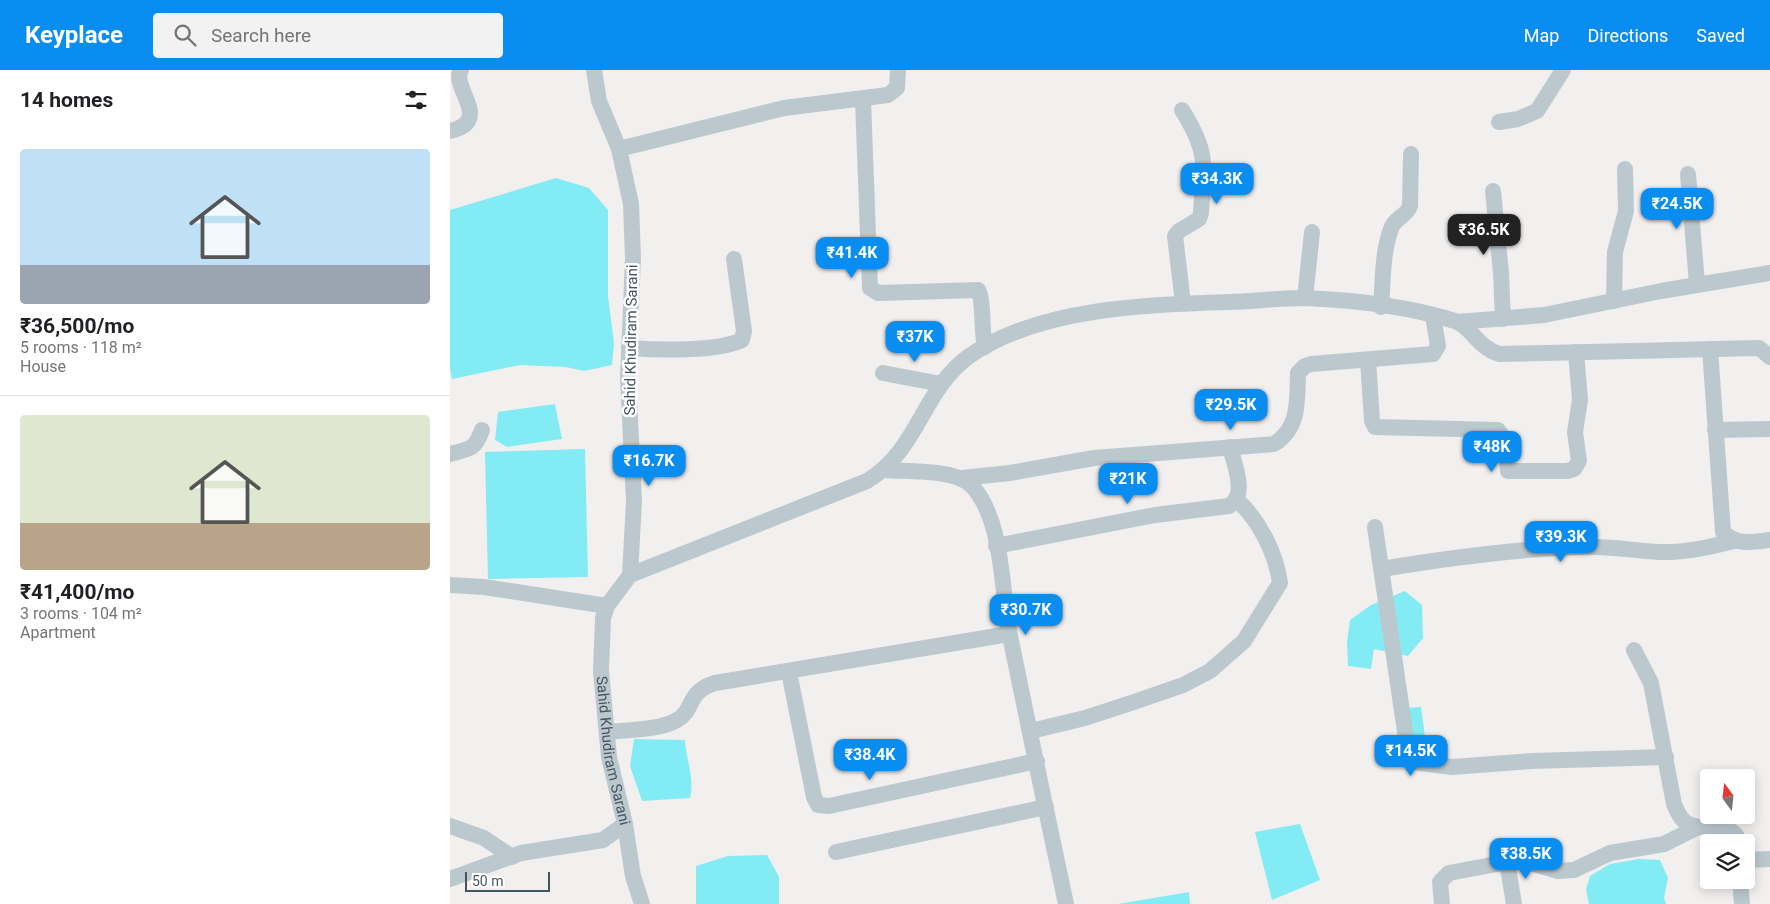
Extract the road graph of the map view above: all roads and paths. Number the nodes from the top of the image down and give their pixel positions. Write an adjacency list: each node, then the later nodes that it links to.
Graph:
1 (462, 70): 8 (street)
2 (594, 70): 9 (street, Sahid Khudiram Sarani)
3 (898, 70): 5 (street)
4 (1563, 70): 7 (street)
5 (863, 100): 9 (street); 25 (street)
6 (1182, 110): 20 (street)
7 (1499, 122)
8 (450, 131)
9 (619, 149): 26 (street, Sahid Khudiram Sarani)
10 (1411, 154): 21 (street)
11 (1625, 168): 19 (street)
12 (1688, 174): 17 (street)
13 (1493, 192): 23 (street)
14 (1312, 232): 18 (street)
15 (734, 259): 26 (street)
16 (1770, 273): 17 (street)
17 (1697, 284): 19 (street)
18 (1305, 298): 20 (street); 21 (street)
19 (1614, 301): 23 (street)
20 (1184, 303): 25 (street)
21 (1380, 307): 22 (street)
22 (1433, 316): 24 (street); 30 (street)
23 (1503, 319): 24 (street)
24 (1457, 322): 28 (street)
25 (985, 347): 32 (street)
26 (629, 348): 46 (street, Sahid Khudiram Sarani)
27 (1710, 350): 28 (street); 29 (street); 35 (street)
28 (1576, 352): 30 (street)
29 (1770, 357)
30 (1368, 360): 36 (street)
31 (883, 373): 32 (street)
32 (941, 384): 38 (street)
33 (1770, 429): 35 (street)
34 (482, 430): 37 (street)
35 (1715, 430): 43 (street)
36 (1230, 447): 39 (street); 40 (street)
37 (450, 454)
38 (884, 470): 39 (street); 46 (street)
39 (962, 478): 44 (street)
40 (1237, 500): 44 (street); 52 (street)
41 (1375, 527): 45 (street)
42 (1770, 540): 43 (street)
43 (1734, 541): 45 (street)
44 (996, 546): 49 (street)
45 (1382, 569): 54 (street)
46 (630, 575): 48 (street, Sahid Khudiram Sarani)
47 (450, 585): 48 (street)
48 (608, 606): 53 (street, Sahid Khudiram Sarani)
49 (1009, 634): 51 (street); 52 (street)
50 (1634, 650): 54 (street)
51 (789, 672): 53 (street); 55 (street)
52 (1031, 731): 55 (street)
53 (607, 732): 57 (street, Sahid Khudiram Sarani)
54 (1666, 757): 59 (street)
55 (1037, 761): 56 (street)
56 (1046, 807): 61 (street); 68 (street)
57 (624, 824): 62 (street); 69 (street, Sahid Khudiram Sarani)
58 (450, 826): 62 (street)
59 (1696, 828): 60 (street); 65 (street)
60 (1735, 834)
61 (836, 852)
62 (512, 857): 66 (street)
63 (1770, 859): 64 (street)
64 (1755, 860)
65 (1507, 862): 70 (street); 71 (street)
66 (450, 879)
67 (1741, 889): 72 (street)
68 (1061, 903)
69 (642, 904)
70 (1442, 904)
71 (1514, 904)
72 (1742, 904)

